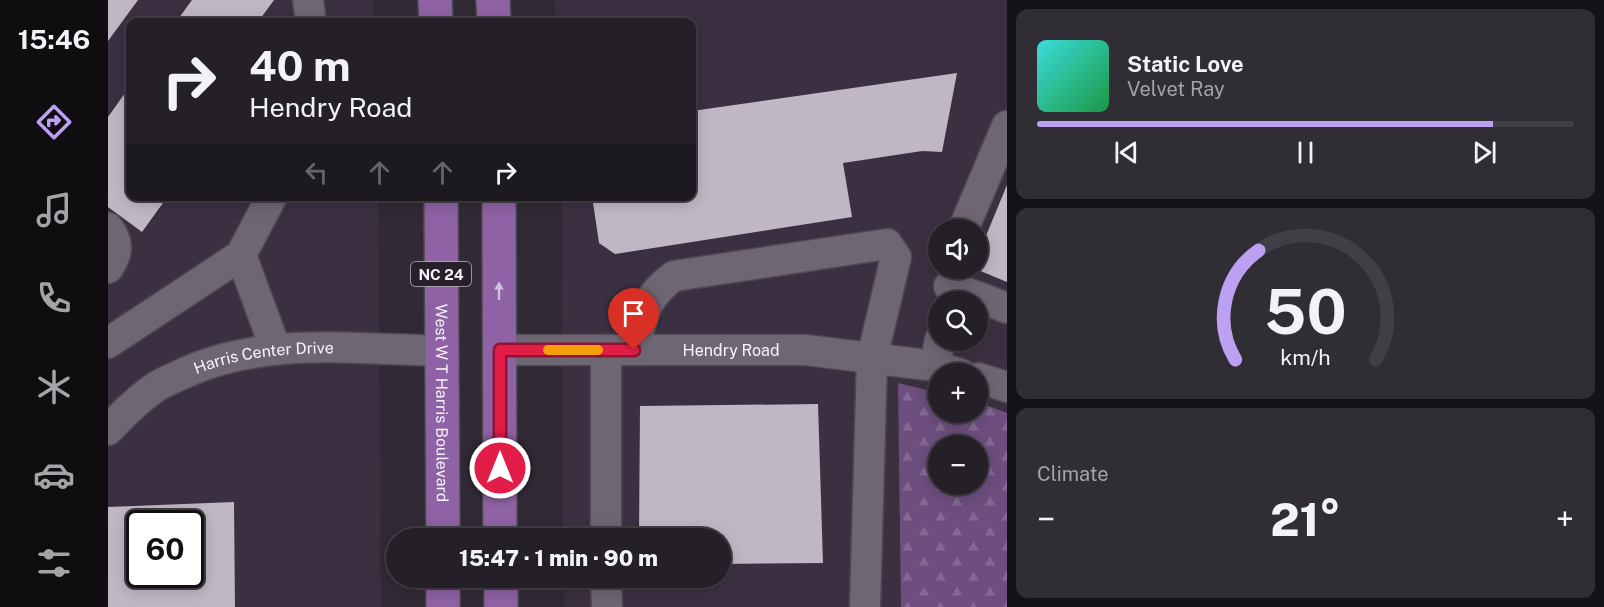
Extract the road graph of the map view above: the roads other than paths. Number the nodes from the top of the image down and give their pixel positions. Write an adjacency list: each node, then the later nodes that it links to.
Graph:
1 (308, 0): 4 (street)
2 (435, 0): 5 (main road)
3 (493, 0): 6 (main road)
4 (310, 18)
5 (436, 18)
6 (494, 18)
7 (1007, 126): 11 (street)
8 (269, 201): 13 (street)
9 (441, 201): 21 (main road, West W T Harris Boulevard / NC 24)
10 (499, 201): 19 (main road, one-way to 10)
11 (968, 219)
12 (108, 228): 14 (street)
13 (241, 255): 17 (street); 18 (street)
14 (108, 268)
15 (949, 285): 16 (street)
16 (1007, 309)
17 (114, 330)
18 (276, 350): 21 (street, Harris Center Drive); 26 (street, Harris Center Drive)
19 (500, 350): 20 (street, Hendry Road); 28 (main road)
20 (620, 350): 22 (street, Hendry Road); 22 (street); 29 (street)
21 (442, 351): 27 (main road, West W T Harris Boulevard / NC 24)
22 (872, 358): 23 (street, Hendry Road); 36 (street)
23 (945, 360)
24 (988, 381): 25 (street)
25 (1007, 387)
26 (108, 430)
27 (442, 528)
28 (500, 528)
29 (607, 528)
30 (443, 588): 33 (main road)
31 (501, 588): 34 (main road)
32 (606, 588): 35 (street)
33 (443, 607)
34 (501, 607)
35 (607, 607)
36 (866, 607)

